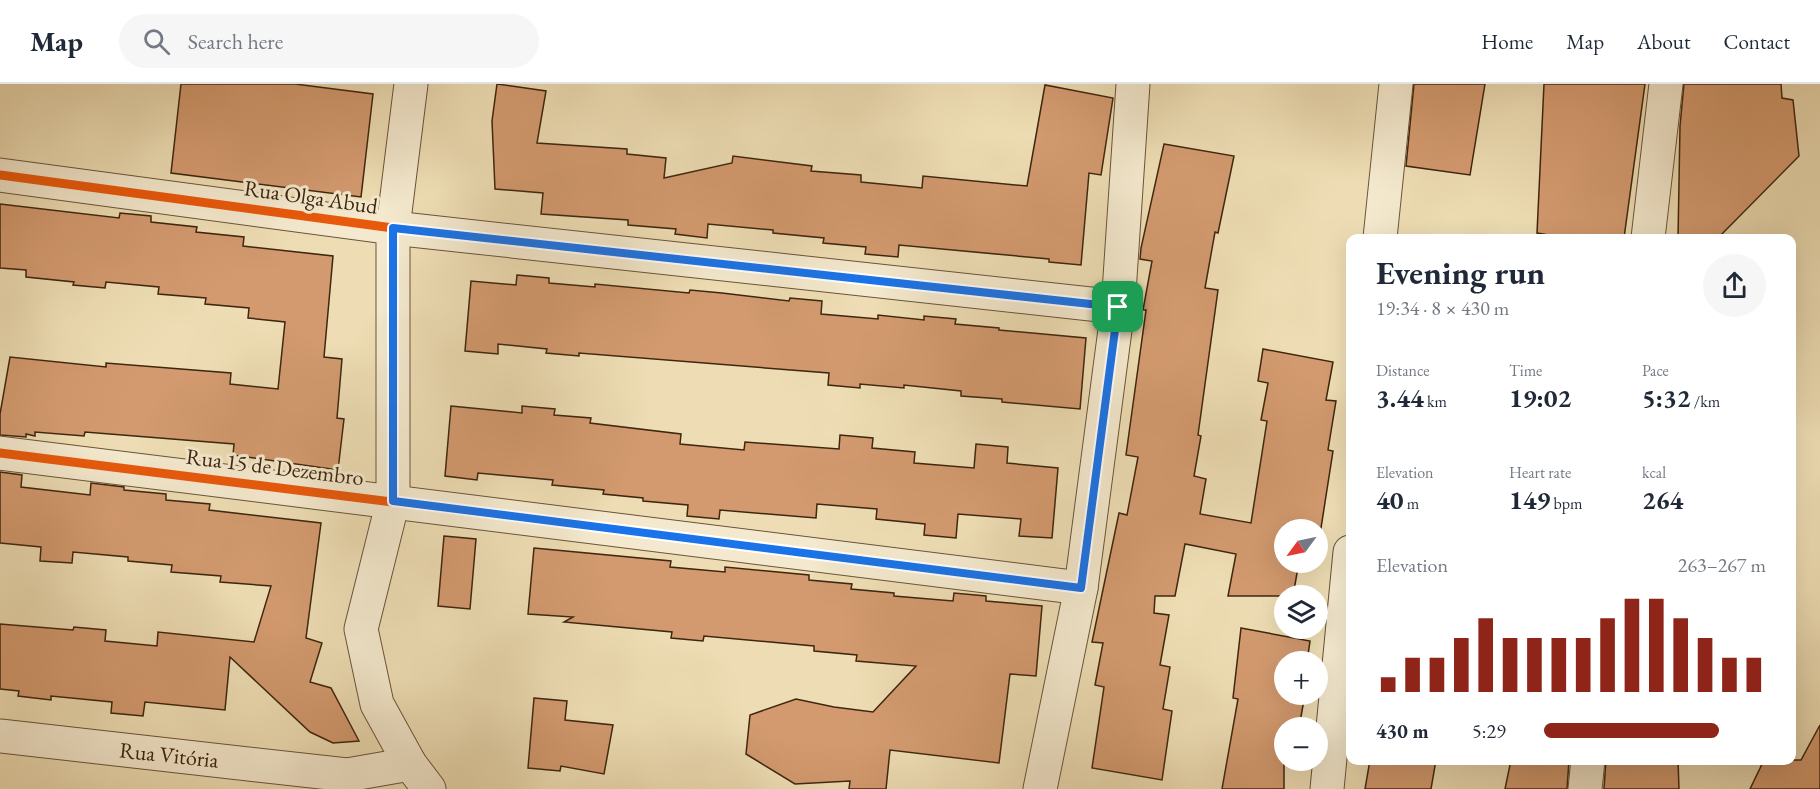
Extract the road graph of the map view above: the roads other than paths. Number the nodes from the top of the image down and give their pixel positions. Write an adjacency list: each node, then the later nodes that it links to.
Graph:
1 (411, 84): 6 (street)
2 (1133, 84): 9 (street)
3 (1396, 84): 7 (street)
4 (1666, 84): 8 (street)
5 (0, 175): 6 (street, Rua Olga Abud)
6 (393, 228): 9 (street, Rua Olga Abud); 11 (street)
7 (1380, 234)
8 (1648, 234)
9 (1118, 307): 12 (street)
10 (0, 453): 11 (street, Rua 15 de Dezembro)
11 (393, 501): 12 (street, Rua 15 de Dezembro); 16 (street)
12 (1081, 588): 17 (street)
13 (1346, 593): 18 (street)
14 (0, 736): 16 (street, Rua Vitória)
15 (1587, 765): 19 (street)
16 (419, 777)
17 (1040, 789)
18 (1327, 789)
19 (1585, 789)

